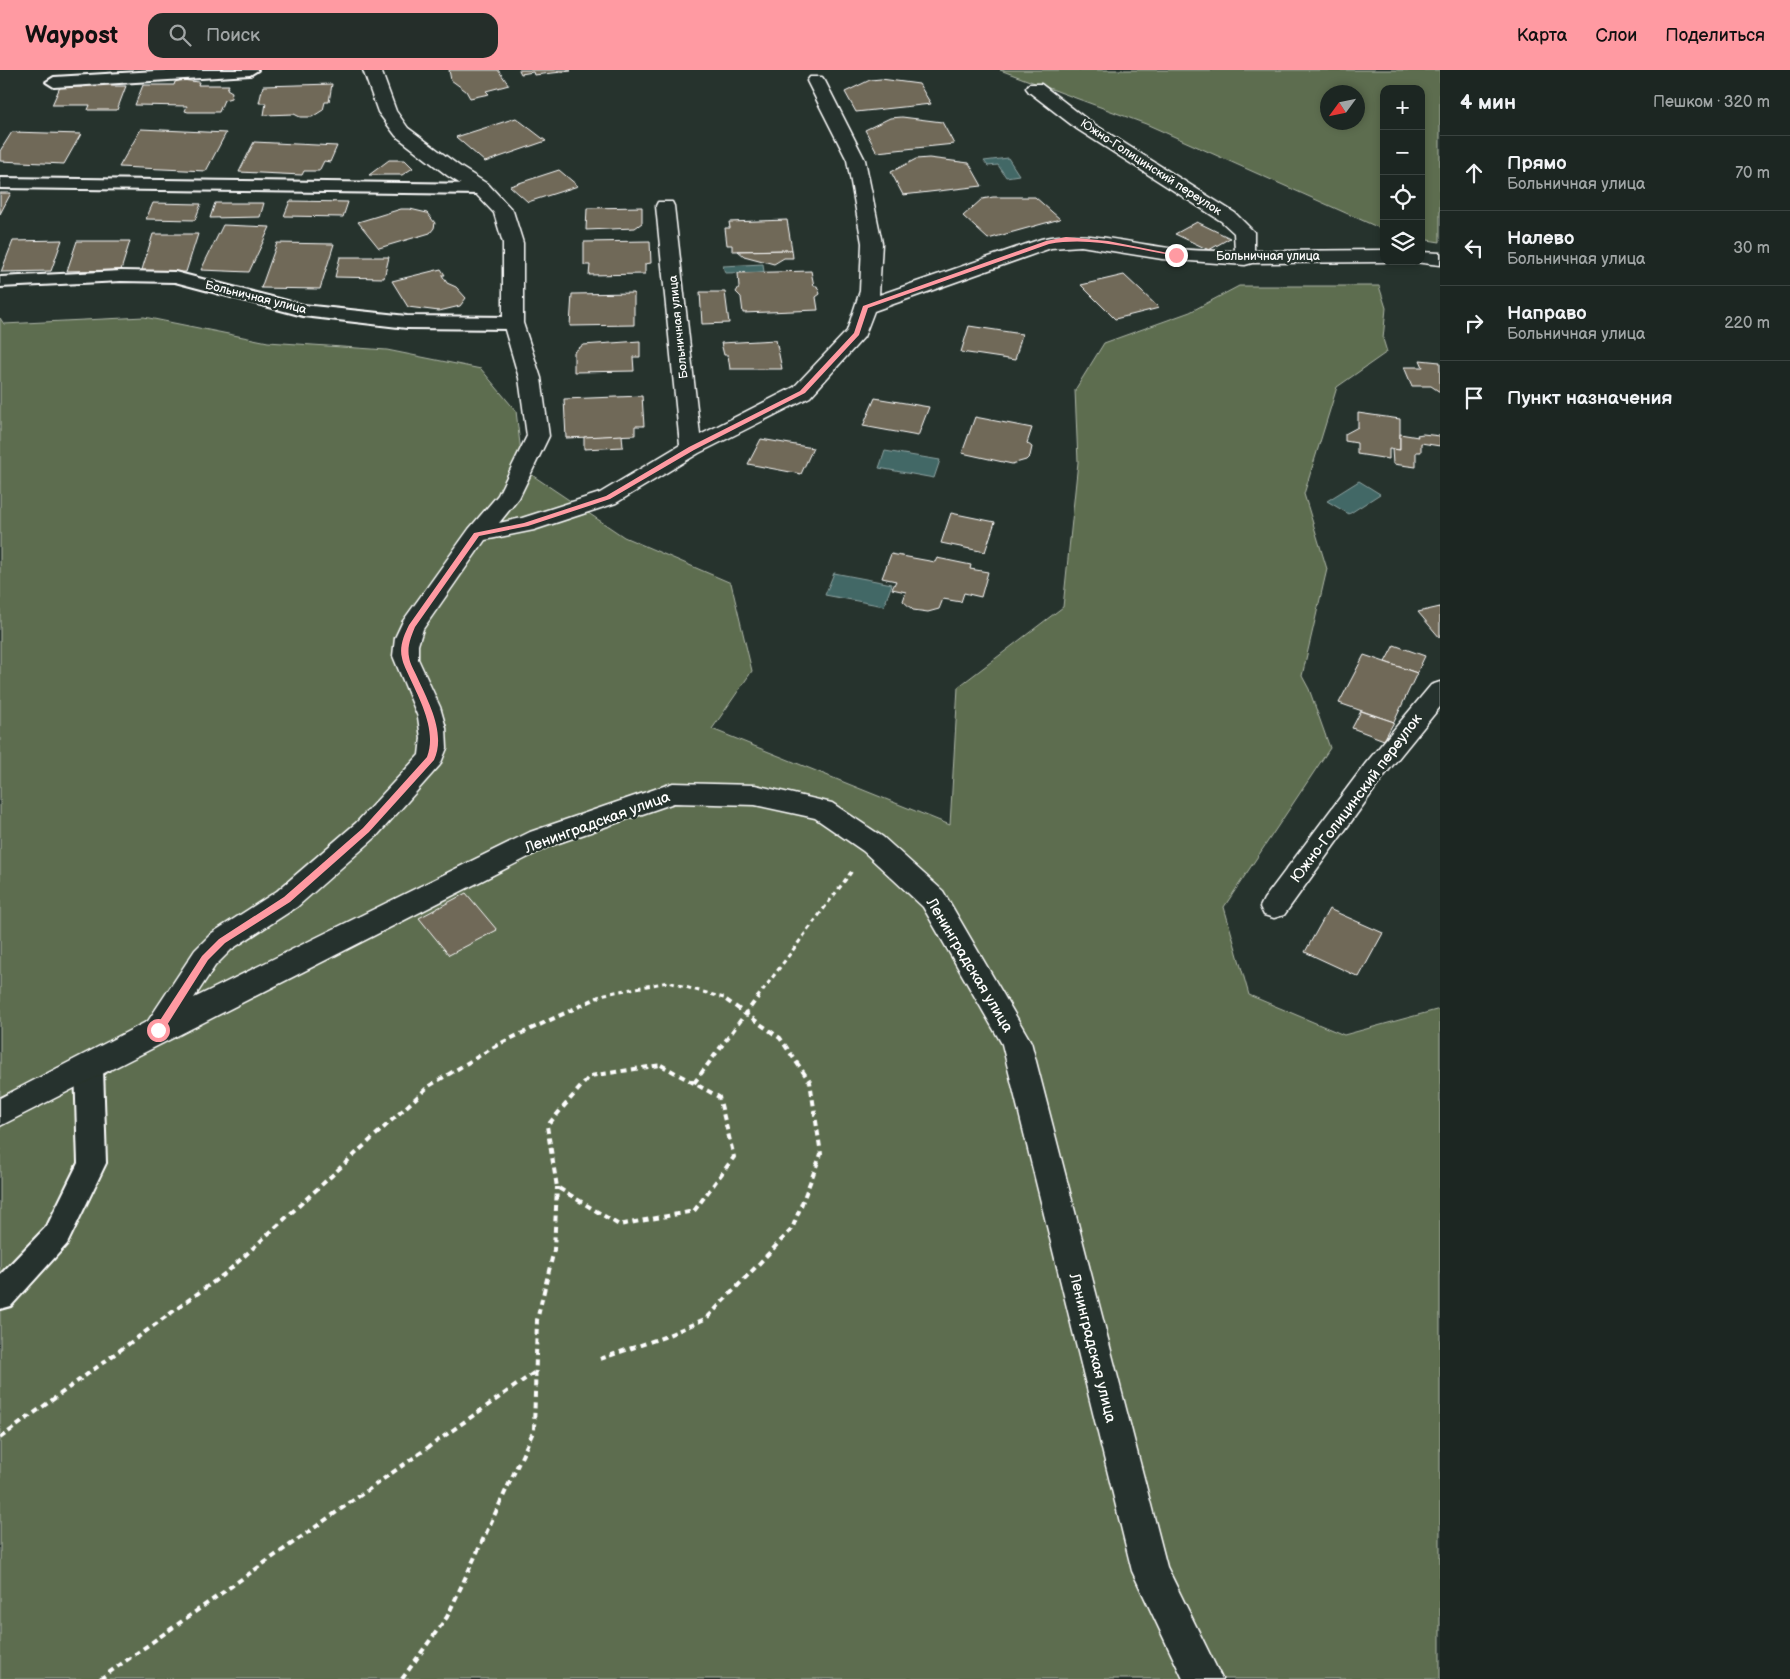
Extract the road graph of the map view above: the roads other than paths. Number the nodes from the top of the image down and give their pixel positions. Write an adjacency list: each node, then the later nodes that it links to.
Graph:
1 (250, 70): 4 (lane)
2 (372, 70): 7 (street)
3 (816, 81): 14 (street)
4 (54, 82)
5 (1035, 88): 11 (street, Южно-Голицинский переулок)
6 (0, 183): 7 (lane)
7 (482, 189): 15 (street)
8 (665, 206): 16 (street, Больничная улица)
9 (1380, 256): 11 (street, Больничная улица)
10 (1425, 258): 12 (street)
11 (1245, 259): 14 (street, Больничная улица)
12 (1440, 259)
13 (0, 282): 15 (lane, Больничная улица)
14 (865, 307): 16 (street)
15 (513, 323): 17 (street)
16 (691, 448): 17 (street)
17 (476, 534): 20 (street)
18 (1440, 691): 19 (street, Южно-Голицинский переулок)
19 (1274, 907)
20 (158, 1030): 21 (street, Ленинградская улица); 24 (street, Ленинградская улица)
21 (89, 1068): 22 (street, Ленинградская улица); 23 (lane)
22 (0, 1113)
23 (0, 1296)
24 (1203, 1679)

